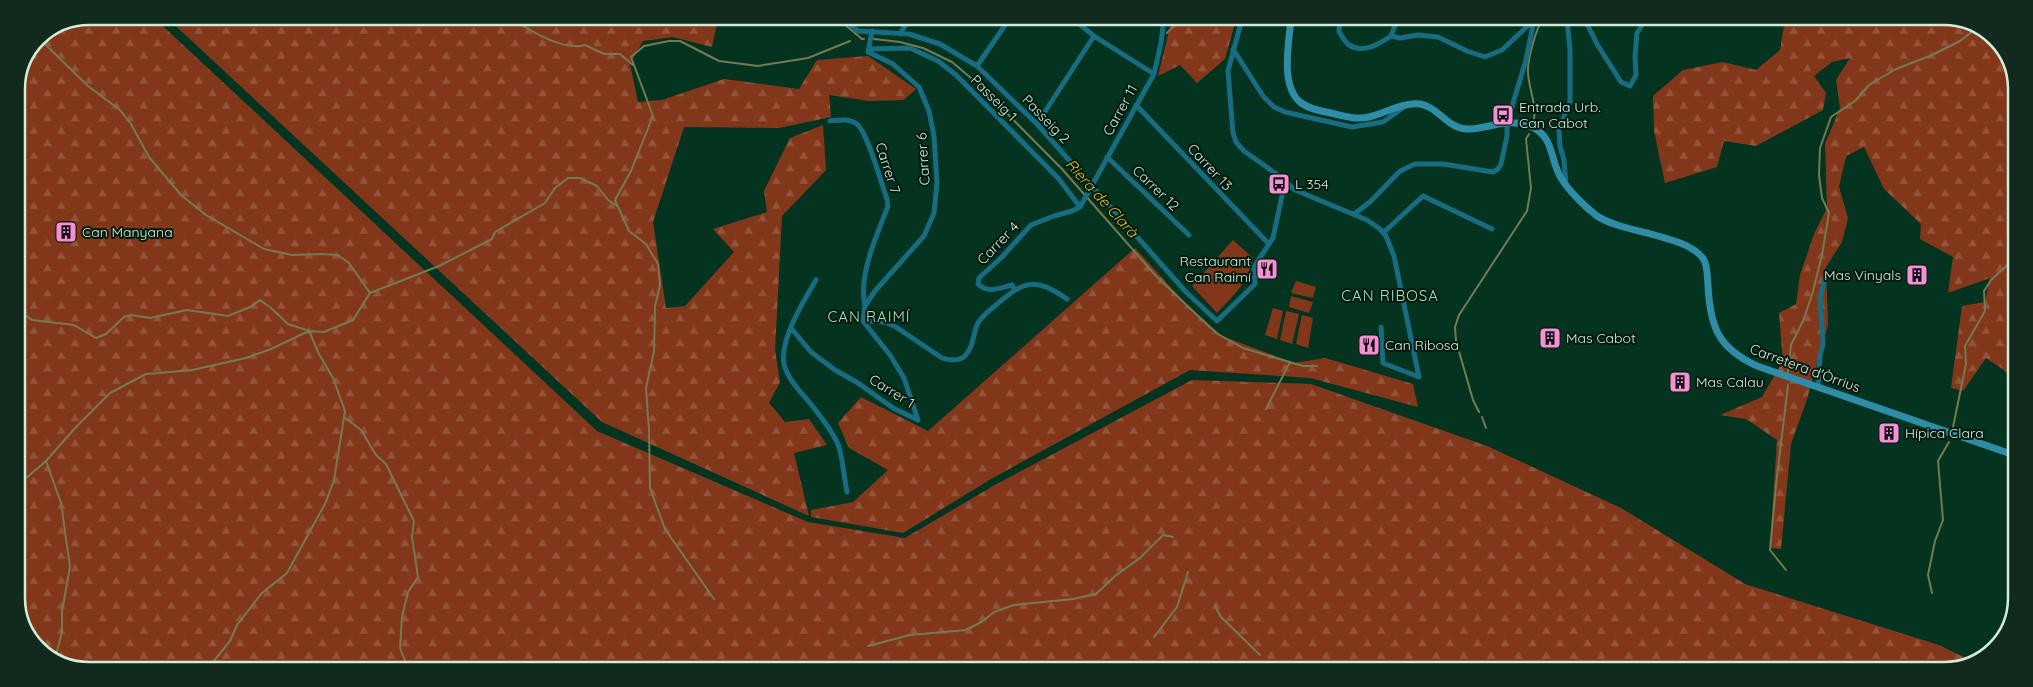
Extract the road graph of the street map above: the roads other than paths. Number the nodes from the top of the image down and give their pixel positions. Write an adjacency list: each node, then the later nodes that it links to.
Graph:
1 (850, 25): 15 (street, Passeig 2)
2 (906, 25): 16 (street)
3 (1005, 25): 21 (street)
4 (1081, 25): 17 (street)
5 (1163, 25): 22 (street, Carrer 11)
6 (1240, 25): 20 (street)
7 (1291, 25): 24 (street, Carretera d'Òrrius)
8 (1340, 25): 18 (street)
9 (1395, 25): 18 (street)
10 (1530, 25): 18 (street)
11 (1534, 25): 26 (street)
12 (1568, 25): 31 (street)
13 (1588, 25): 14 (street)
14 (1642, 25)
15 (872, 31): 16 (street, Passeig 2); 19 (street)
16 (900, 34): 21 (street, Passeig 2)
17 (1094, 36): 22 (street); 27 (street)
18 (1391, 36)
19 (869, 49): 32 (street, Passeig 1); 42 (street, Carrer 6)
20 (1233, 49): 24 (street); 29 (street)
21 (977, 66): 27 (street, Passeig 2)
22 (1154, 74): 23 (street, Carrer 11)
23 (1136, 105): 28 (street, Carrer 11); 37 (street, Carrer 13)
24 (1404, 106): 26 (street, Carretera d'Òrrius)
25 (830, 121): 42 (street, Carrer 7)
26 (1507, 123): 31 (street, Carretera d'Òrrius); 33 (street)
27 (1037, 124): 30 (street, Passeig 2)
28 (1107, 157): 30 (street, Carrer 11); 36 (street, Carrer 12)
29 (1285, 182): 33 (street); 37 (street)
30 (1092, 184): 32 (street, Carrer 11); 37 (street, Passeig 2)
31 (1566, 185): 46 (street, Carretera d'Òrrius)
32 (1080, 207): 40 (street, Carrer 4)
33 (1354, 214): 35 (street)
34 (1492, 229): 35 (street)
35 (1383, 233): 45 (street)
36 (1189, 235)
37 (1268, 243)
38 (1825, 278): 46 (street)
39 (816, 280): 44 (street)
40 (1015, 290): 41 (street); 43 (street)
41 (1067, 299)
42 (865, 306): 43 (street, Carrer 6)
43 (863, 321): 44 (street, Carrer 1)
44 (791, 328): 48 (street)
45 (1381, 328)
46 (1818, 387): 47 (street, Carretera d'Òrrius)
47 (2008, 452)
48 (846, 492)

